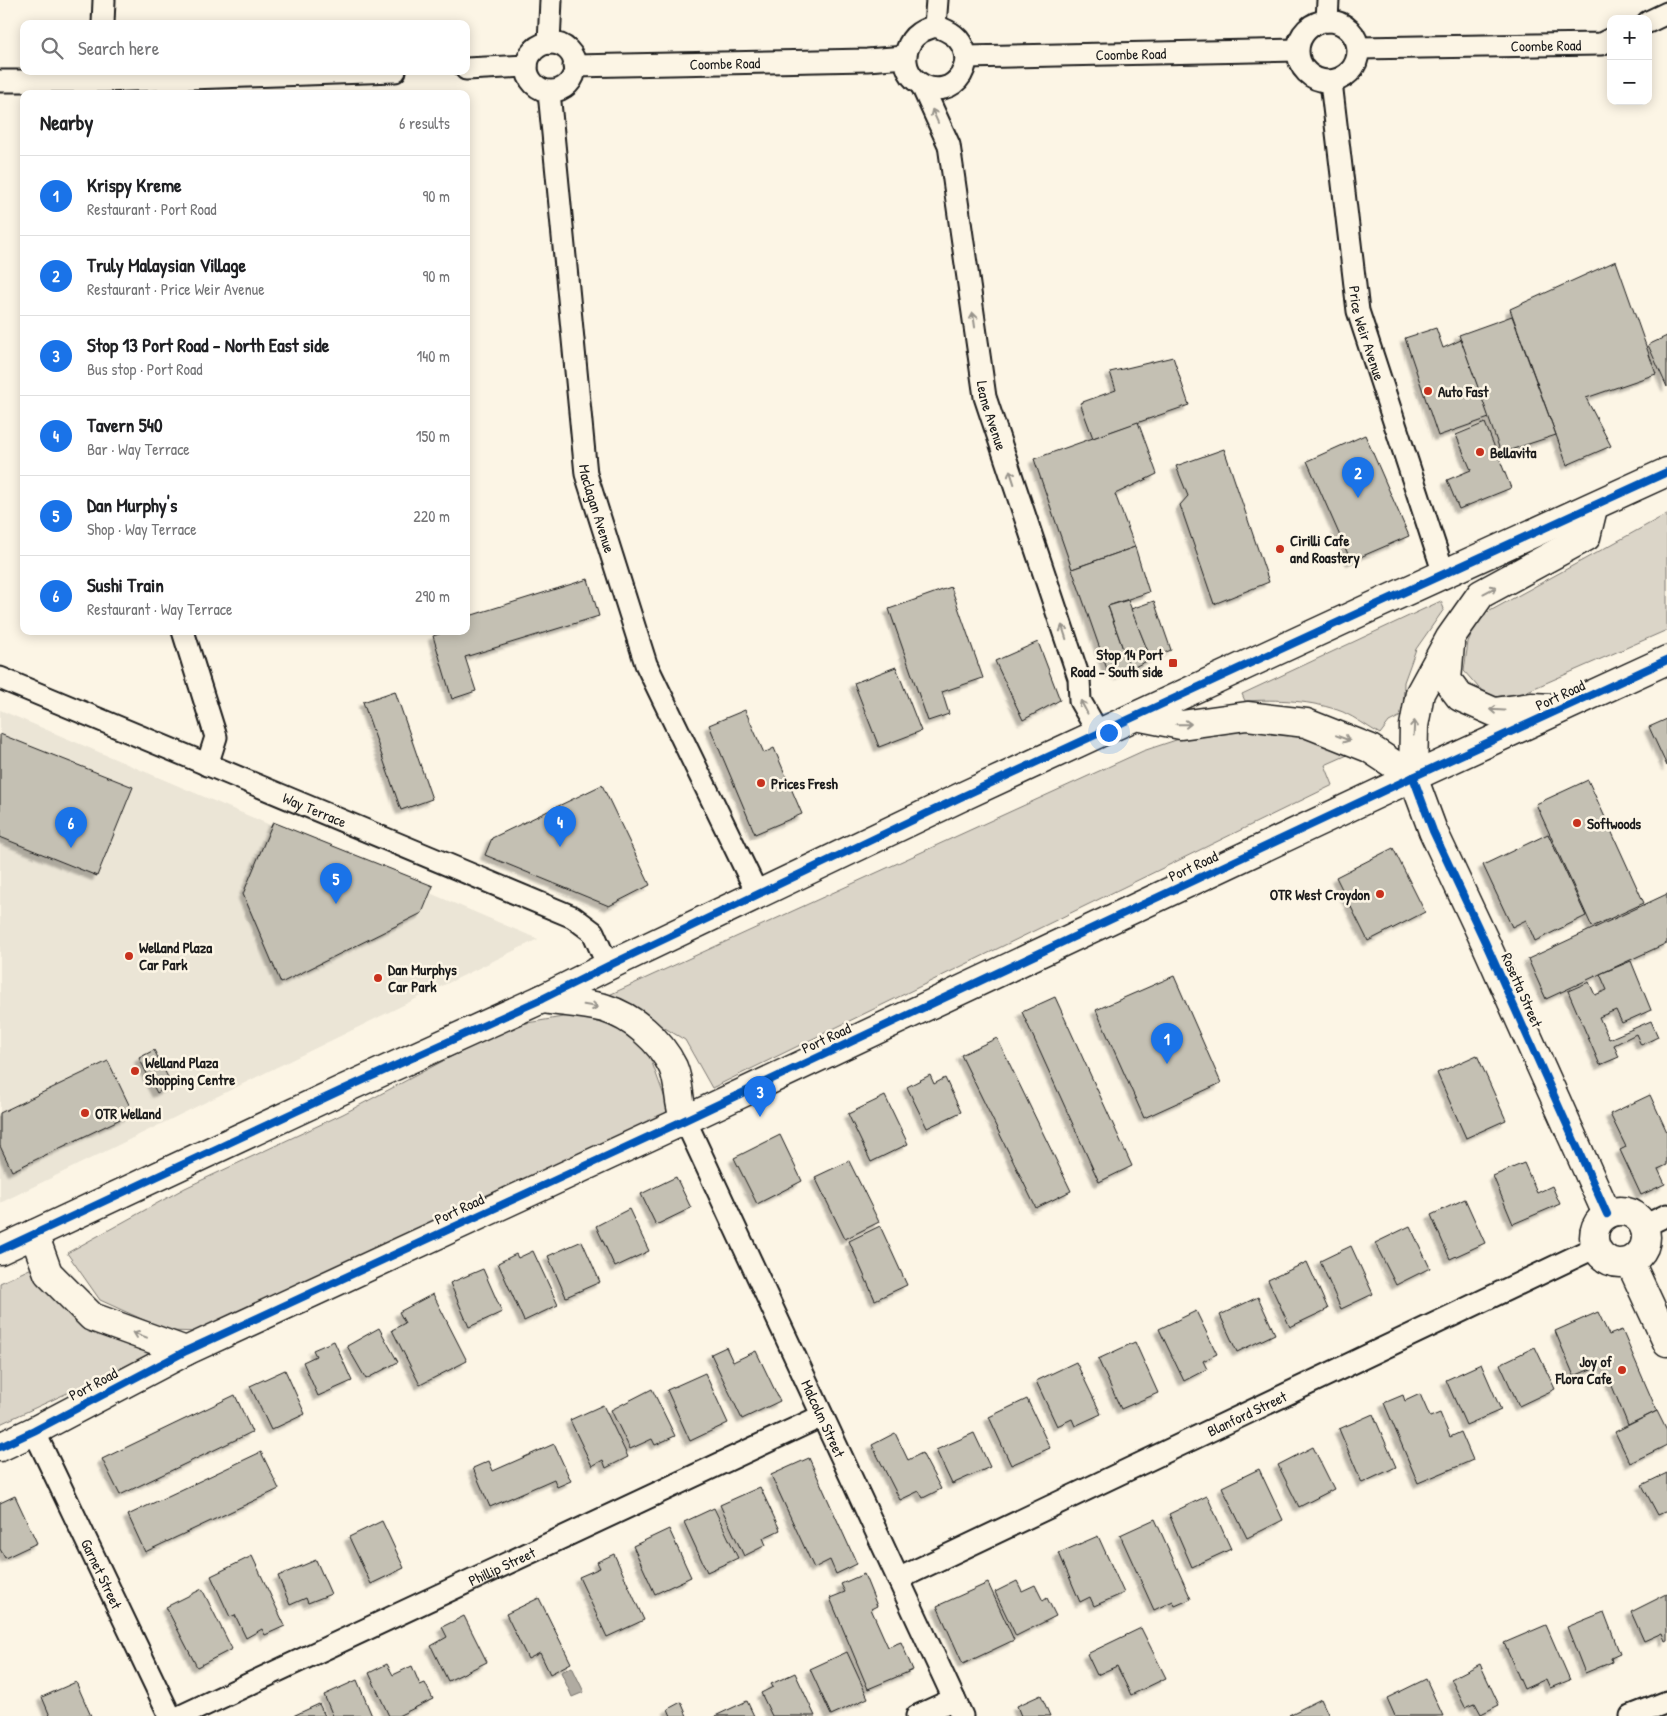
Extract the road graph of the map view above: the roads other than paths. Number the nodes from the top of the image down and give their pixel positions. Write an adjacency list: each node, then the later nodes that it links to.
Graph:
1 (104, 0): 6 (street)
2 (552, 0): 10 (street)
3 (937, 0): 8 (street)
4 (1328, 10): 11 (street); 12 (street)
5 (1667, 13): 7 (street)
6 (103, 20)
7 (1652, 20)
8 (935, 26): 13 (street); 14 (street)
9 (1607, 42): 11 (street, Coombe Road)
10 (549, 43): 15 (street); 16 (street)
11 (1358, 48): 21 (street)
12 (1297, 50): 14 (street, Coombe Road); 21 (street)
13 (905, 57): 16 (street, Coombe Road); 22 (street)
14 (966, 57): 22 (street)
15 (527, 66): 17 (street); 23 (street)
16 (574, 66): 23 (street)
17 (470, 69)
18 (289, 75): 20 (street)
19 (0, 81): 20 (street)
20 (104, 82)
21 (1331, 82): 26 (street, Price Weir Avenue)
22 (922, 86): 33 (street, Leane Avenue, one-way to 22)
23 (550, 92): 36 (street, Maclagan Avenue)
24 (1667, 472): 25 (main road)
25 (1593, 508): 26 (main road); 28 (main road, one-way to 25)
26 (1444, 574): 32 (main road)
27 (184, 635): 34 (street)
28 (1450, 638): 31 (main road, one-way to 28); 35 (main road, one-way to 28)
29 (1667, 660): 31 (main road, Port Road)
30 (0, 678): 34 (street, Way Terrace)
31 (1563, 709): 35 (main road, Port Road)
32 (1136, 716): 33 (main road); 35 (main road, one-way to 35)
33 (1099, 734): 36 (main road)
34 (207, 765): 37 (street, Way Terrace)
35 (1413, 777): 39 (main road, Port Road); 40 (main road, Rosetta Street)
36 (758, 894): 37 (main road)
37 (608, 966): 38 (main road)
38 (542, 999): 39 (main road, one-way to 39); 42 (main road)
39 (685, 1120): 47 (main road, Port Road); 48 (street, Malcolm Street)
40 (1607, 1214): 41 (main road); 43 (main road)
41 (1656, 1220): 45 (main road)
42 (34, 1234): 44 (main road); 47 (main road, one-way to 42)
43 (1596, 1247): 45 (main road); 51 (street, Blanford Street)
44 (0, 1250)
45 (1630, 1262): 46 (main road)
46 (1667, 1342)
47 (186, 1351): 49 (main road, Port Road)
48 (822, 1416): 51 (street, Malcolm Street); 55 (street, Phillip Street)
49 (34, 1431): 50 (main road, Port Road); 54 (street, Garnet Street)
50 (0, 1447)
51 (898, 1579): 53 (street, Malcolm Street)
52 (1667, 1702): 57 (street)
53 (958, 1707): 56 (street)
54 (170, 1716)
55 (181, 1716)
56 (917, 1716)
57 (1631, 1716)

